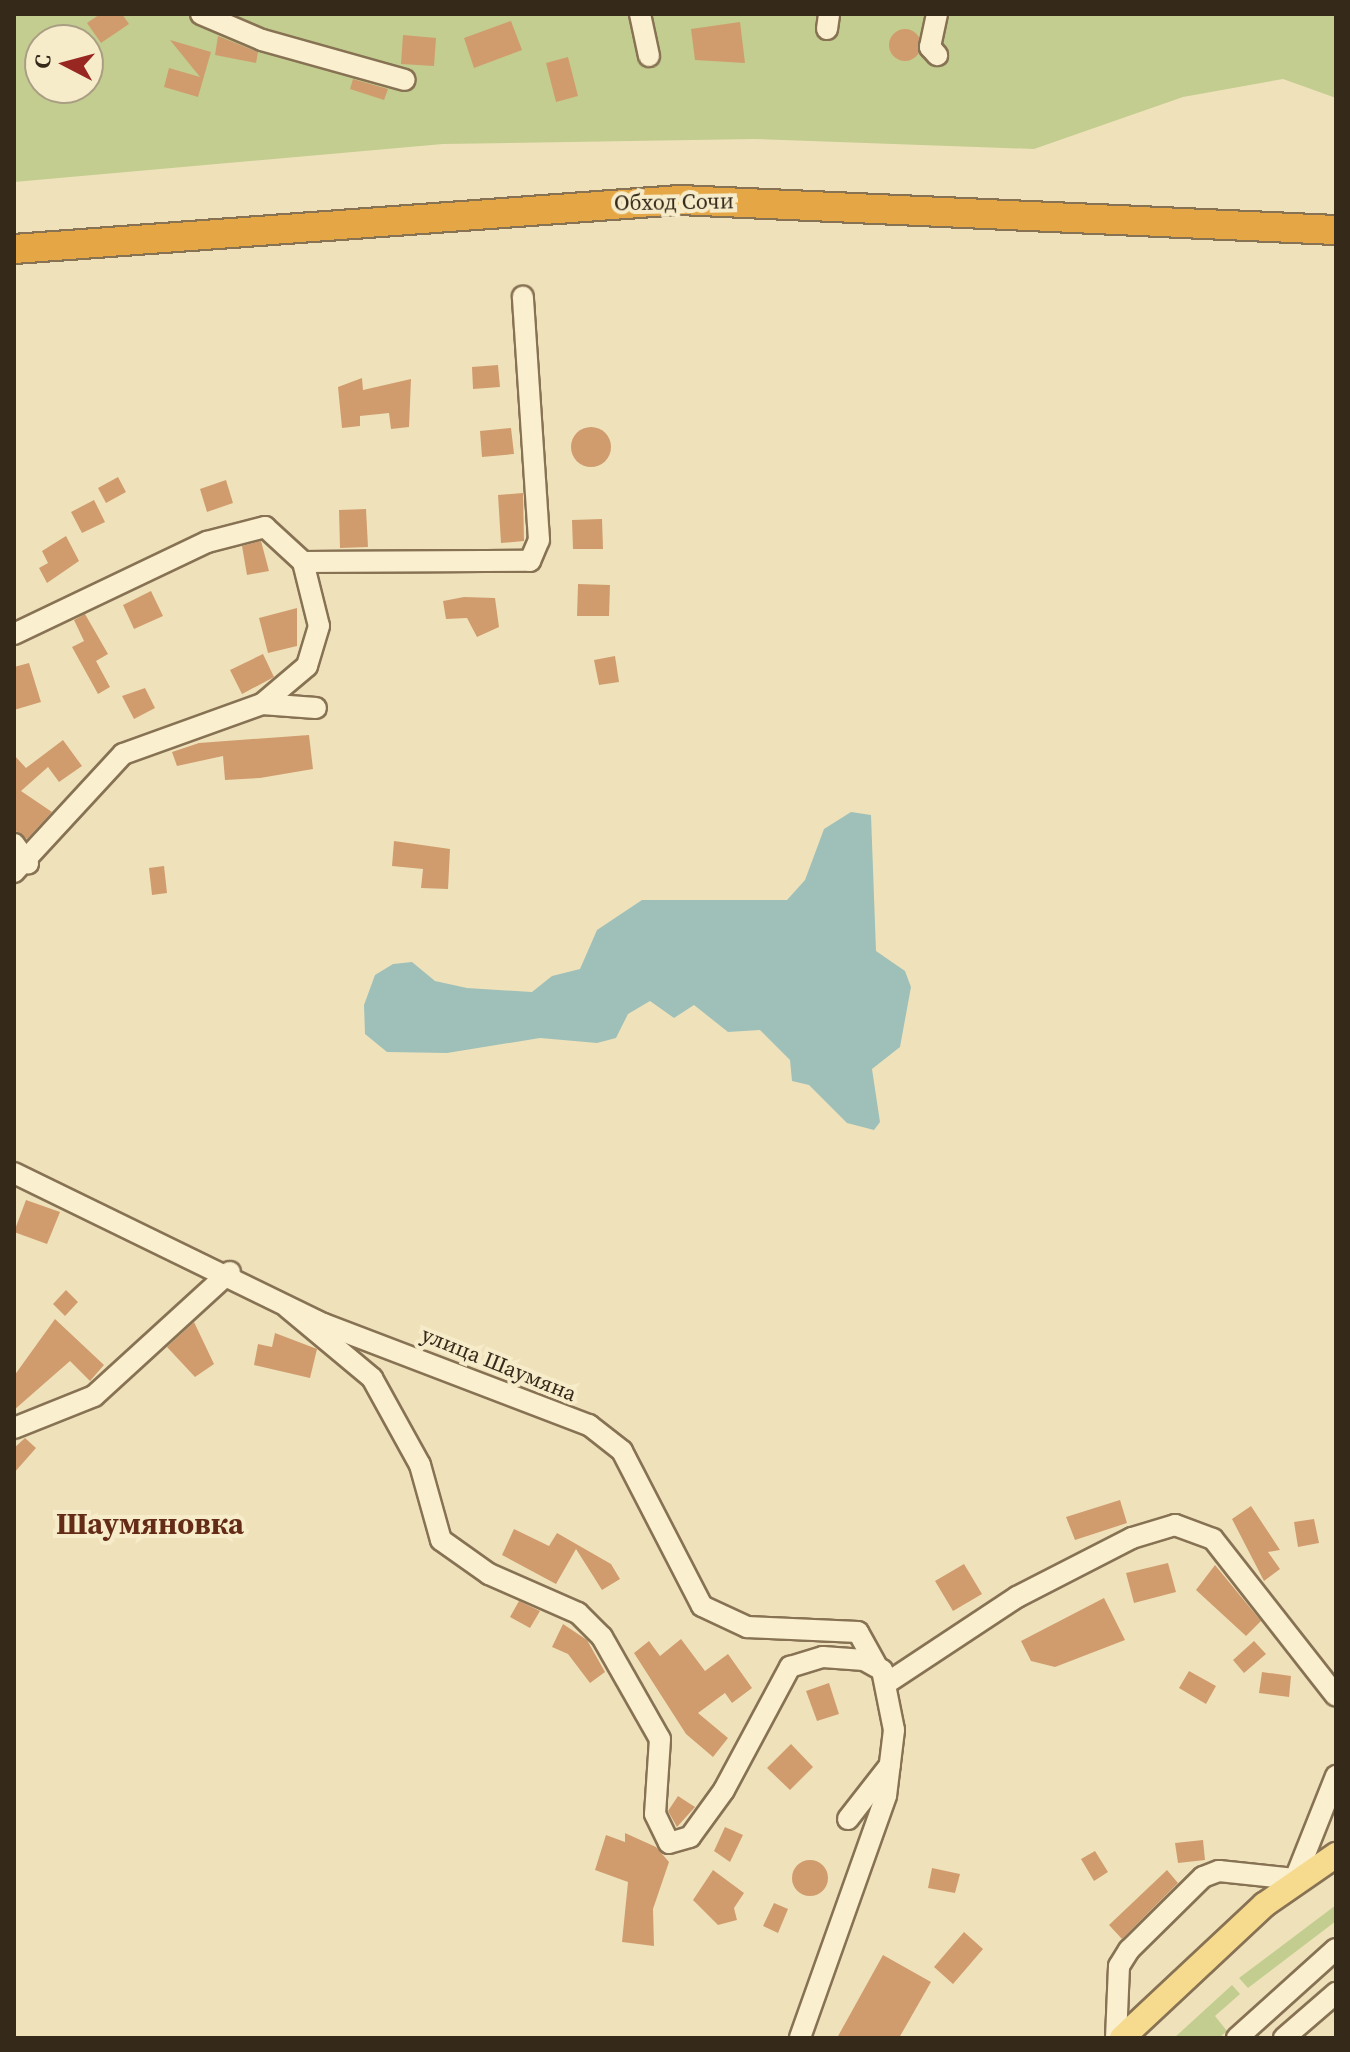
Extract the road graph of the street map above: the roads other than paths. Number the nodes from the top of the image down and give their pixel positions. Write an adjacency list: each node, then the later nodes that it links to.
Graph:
1 (201, 14): 6 (street)
2 (640, 14): 5 (street)
3 (937, 14): 4 (street)
4 (937, 55)
5 (649, 56)
6 (405, 80)
7 (1336, 230): 8 (highway, Обход Сочи)
8 (14, 249)
9 (523, 297): 10 (street)
10 (303, 562): 11 (street); 12 (street)
11 (14, 634)
12 (262, 704): 13 (street); 15 (street)
13 (316, 708)
14 (14, 844): 15 (street)
15 (21, 868)
16 (14, 1173): 17 (street, улица Шаумяна)
17 (230, 1272): 18 (street, улица Шаумяна); 19 (street)
18 (287, 1307): 20 (street, улица Шаумяна); 20 (street)
19 (14, 1428)
20 (876, 1665): 22 (street, улица Шаумяна)
21 (1328, 1667): 22 (street); 23 (street)
22 (890, 1681): 24 (street)
23 (1336, 1696)
24 (892, 1762): 26 (street); 31 (street)
25 (1336, 1776): 28 (street)
26 (848, 1819)
27 (1336, 1855): 28 (main road)
28 (1295, 1879): 32 (street); 33 (main road)
29 (1336, 1949): 34 (street)
30 (1336, 1993): 35 (street)
31 (800, 2038)
32 (1116, 2038)
33 (1122, 2038)
34 (1237, 2038)
35 (1284, 2038)

